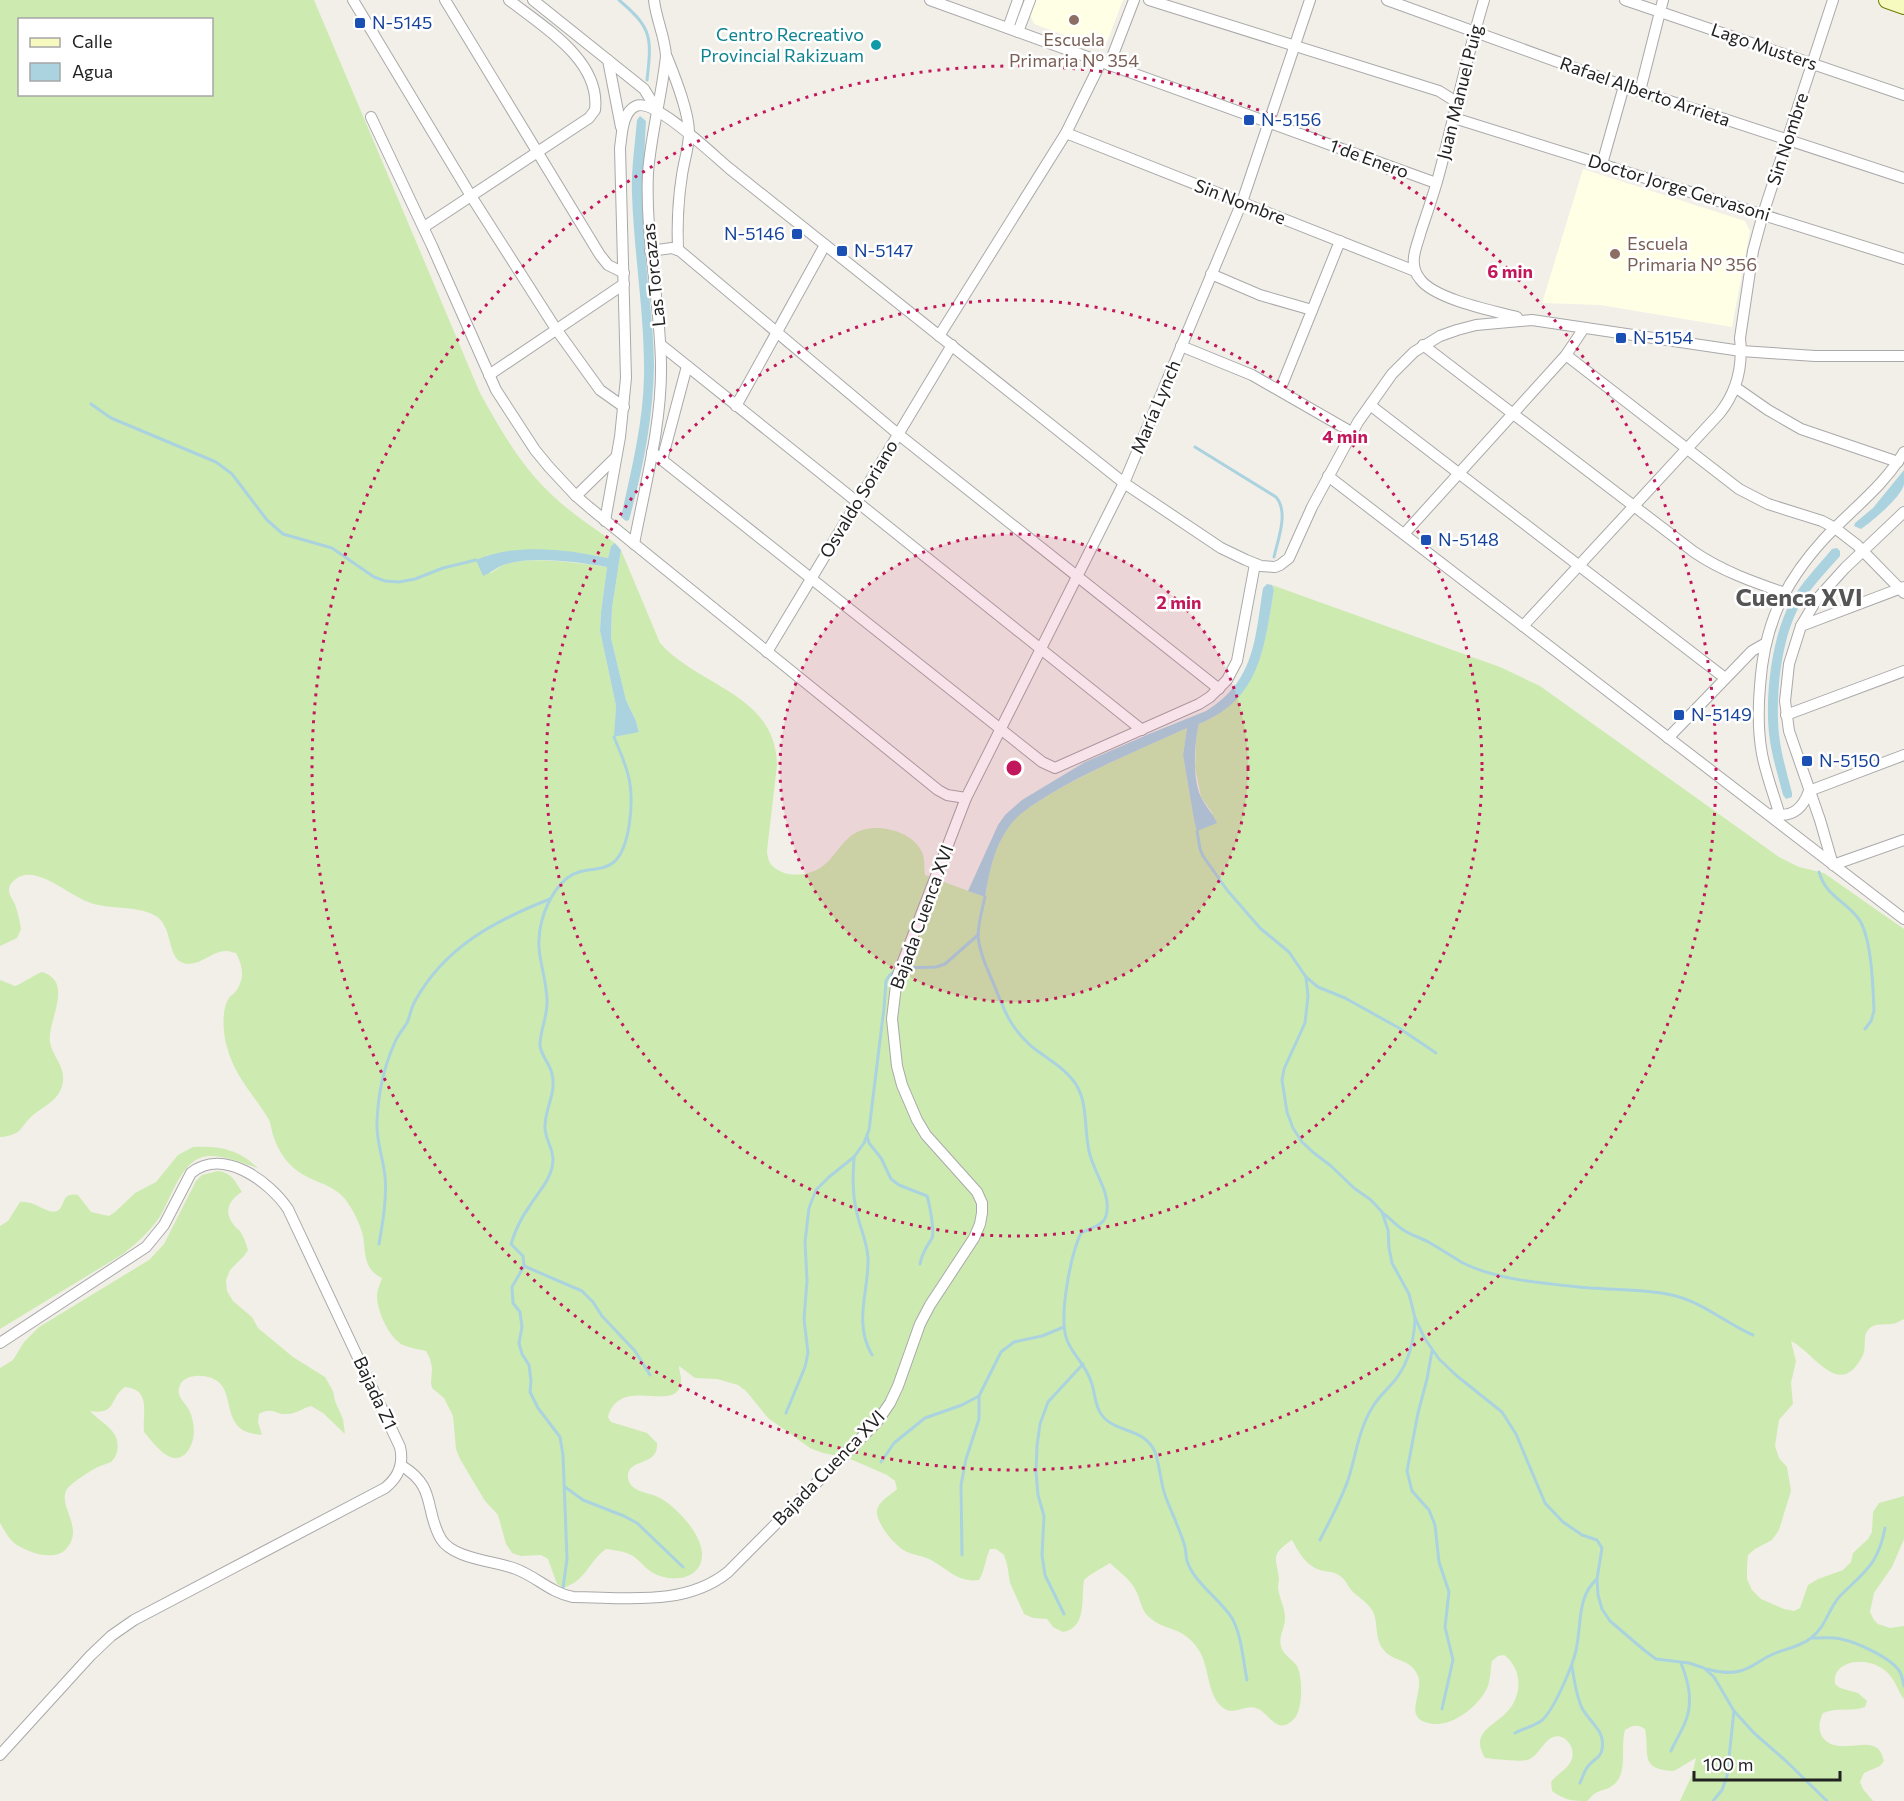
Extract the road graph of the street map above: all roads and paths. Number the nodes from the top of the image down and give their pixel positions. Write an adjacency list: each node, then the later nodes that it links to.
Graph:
1 (446, 0): 39 (street)
2 (509, 0): 39 (street)
3 (533, 0): 24 (street)
4 (930, 0): 20 (street, 1 de Enero)
5 (1018, 0): 20 (street)
6 (1029, 0): 20 (street)
7 (1134, 0): 25 (street)
8 (1149, 0): 22 (street)
9 (1310, 0): 22 (street, María Lynch)
10 (1387, 0): 21 (street, Rafael Alberto Arrieta)
11 (1484, 0): 21 (street, Juan Manuel Puig)
12 (1625, 0): 19 (street, Lago Musters)
13 (1663, 0): 19 (street)
14 (1833, 0): 26 (street, Sin Nombre)
15 (1887, 0): 18 (main road)
16 (357, 1): 43 (street)
17 (655, 2): 23 (street, Las Torcazas)
18 (1904, 6)
19 (1660, 12): 26 (street, Lago Musters); 28 (street)
20 (1013, 30): 25 (street, 1 de Enero)
21 (1474, 32): 27 (street, Rafael Alberto Arrieta); 30 (street, Juan Manuel Puig)
22 (1295, 46): 30 (street); 34 (street, María Lynch)
23 (666, 56): 31 (street, Las Torcazas); 37 (street)
24 (608, 60): 31 (street); 35 (street)
25 (1105, 63): 34 (street, 1 de Enero); 36 (street)
26 (1812, 64): 29 (street, Lago Musters); 38 (street, Sin Nombre)
27 (1624, 86): 28 (street, Rafael Alberto Arrieta); 40 (street)
28 (1640, 91): 38 (street, Rafael Alberto Arrieta)
29 (1904, 95)
30 (1458, 103): 33 (street, Juan Manuel Puig)
31 (657, 110): 35 (street); 37 (street); 50 (street, Las Torcazas)
32 (371, 117): 46 (street)
33 (1454, 118): 40 (street, Doctor Jorge Gervasoni); 42 (street, Juan Manuel Puig)
34 (1269, 123): 42 (street, 1 de Enero); 44 (street, María Lynch)
35 (622, 132): 54 (street)
36 (1065, 133): 44 (street, Sin Nombre); 60 (street)
37 (689, 135): 48 (street); 49 (street)
38 (1788, 140): 41 (street, Rafael Alberto Arrieta); 45 (street, Sin Nombre)
39 (537, 152): 43 (street); 54 (street)
40 (1602, 164): 45 (street, Doctor Jorge Gervasoni)
41 (1904, 178)
42 (1436, 183): 52 (street)
43 (471, 196): 46 (street); 58 (street)
44 (1242, 202): 47 (street, Sin Nombre); 53 (street, María Lynch)
45 (1763, 214): 51 (street, Doctor Jorge Gervasoni); 65 (street, Sin Nombre)
46 (424, 228): 69 (street)
47 (1340, 241): 52 (street, Sin Nombre); 55 (street)
48 (825, 245): 59 (street); 60 (street)
49 (678, 250): 50 (street); 59 (street)
50 (650, 251): 61 (street, Las Torcazas)
51 (1904, 259)
52 (1415, 271): 56 (street, Sin Nombre)
53 (1211, 274): 55 (street); 64 (street, María Lynch)
54 (624, 279): 58 (street); 74 (street)
55 (1312, 310): 71 (street)
56 (1532, 320): 57 (street); 63 (street)
57 (1584, 328): 65 (street); 66 (street)
58 (556, 329): 69 (street); 74 (street)
59 (777, 332): 73 (street); 77 (street)
60 (939, 336): 62 (street)
61 (661, 345): 68 (street); 79 (street, Las Torcazas)
62 (952, 345): 77 (street, Osvaldo Soriano); 86 (street)
63 (1424, 345): 72 (street); 75 (street)
64 (1181, 346): 71 (street); 86 (street, María Lynch)
65 (1742, 351): 67 (street); 70 (street, Sin Nombre)
66 (1566, 355): 75 (street); 78 (street)
67 (1904, 356)
68 (687, 366): 73 (street); 82 (street)
69 (489, 375): 87 (street)
70 (1736, 387): 78 (street); 83 (street)
71 (1280, 390): 76 (street)
72 (1370, 405): 76 (street); 84 (street)
73 (736, 406): 88 (street)
74 (624, 407): 81 (street)
75 (1512, 414): 84 (street); 89 (street)
76 (1353, 432): 85 (street)
77 (898, 434): 88 (street, Osvaldo Soriano); 98 (street)
78 (1687, 449): 89 (street); 92 (street)
79 (652, 452): 82 (street); 94 (street, Las Torcazas)
80 (1904, 452): 83 (street)
81 (616, 456): 87 (street); 91 (street)
82 (662, 460): 99 (street)
83 (1898, 462): 92 (street)
84 (1458, 473): 93 (street); 97 (street)
85 (1328, 476): 93 (street); 96 (street)
86 (1124, 483): 96 (street); 98 (street, María Lynch)
87 (576, 496): 91 (street)
88 (857, 502): 99 (street, Osvaldo Soriano); 105 (street)
89 (1633, 507): 97 (street); 101 (street)
90 (1904, 512): 95 (street)
91 (605, 521): 94 (street)
92 (1835, 528): 95 (street); 101 (street)
93 (1404, 534): 102 (street)
94 (634, 544): 106 (street)
95 (1863, 551): 100 (street); 103 (street)
96 (1255, 564): 109 (street)
97 (1579, 566): 102 (street); 108 (street)
98 (1077, 576): 105 (street, María Lynch); 109 (street)
99 (811, 578): 106 (street, Osvaldo Soriano); 111 (street)
100 (1903, 589): 103 (street)
101 (1785, 593): 104 (street)
102 (1523, 626): 113 (street)
103 (1801, 626): 110 (street)
104 (1766, 643): 108 (street); 118 (street)
105 (1041, 649): 111 (street, María Lynch); 112 (street)
106 (766, 652): 116 (street)
107 (1904, 671): 110 (street)
108 (1725, 678): 113 (street)
109 (1219, 689): 112 (street)
110 (1786, 715): 115 (street)
111 (1001, 729): 112 (street); 116 (street, María Lynch)
112 (1142, 730)
113 (1668, 738): 117 (street)
114 (1904, 755): 115 (street)
115 (1809, 790): 118 (street); 120 (street)
116 (966, 798): 123 (street, Bajada Cuenca XVI)
117 (1764, 812): 118 (street); 120 (street)
118 (1780, 816)
119 (1904, 840): 120 (street)
120 (1833, 866): 121 (street)
121 (1904, 919)
122 (0, 1343): 123 (street, Bajada Z1)
123 (402, 1466): 124 (street)
124 (0, 1755)

